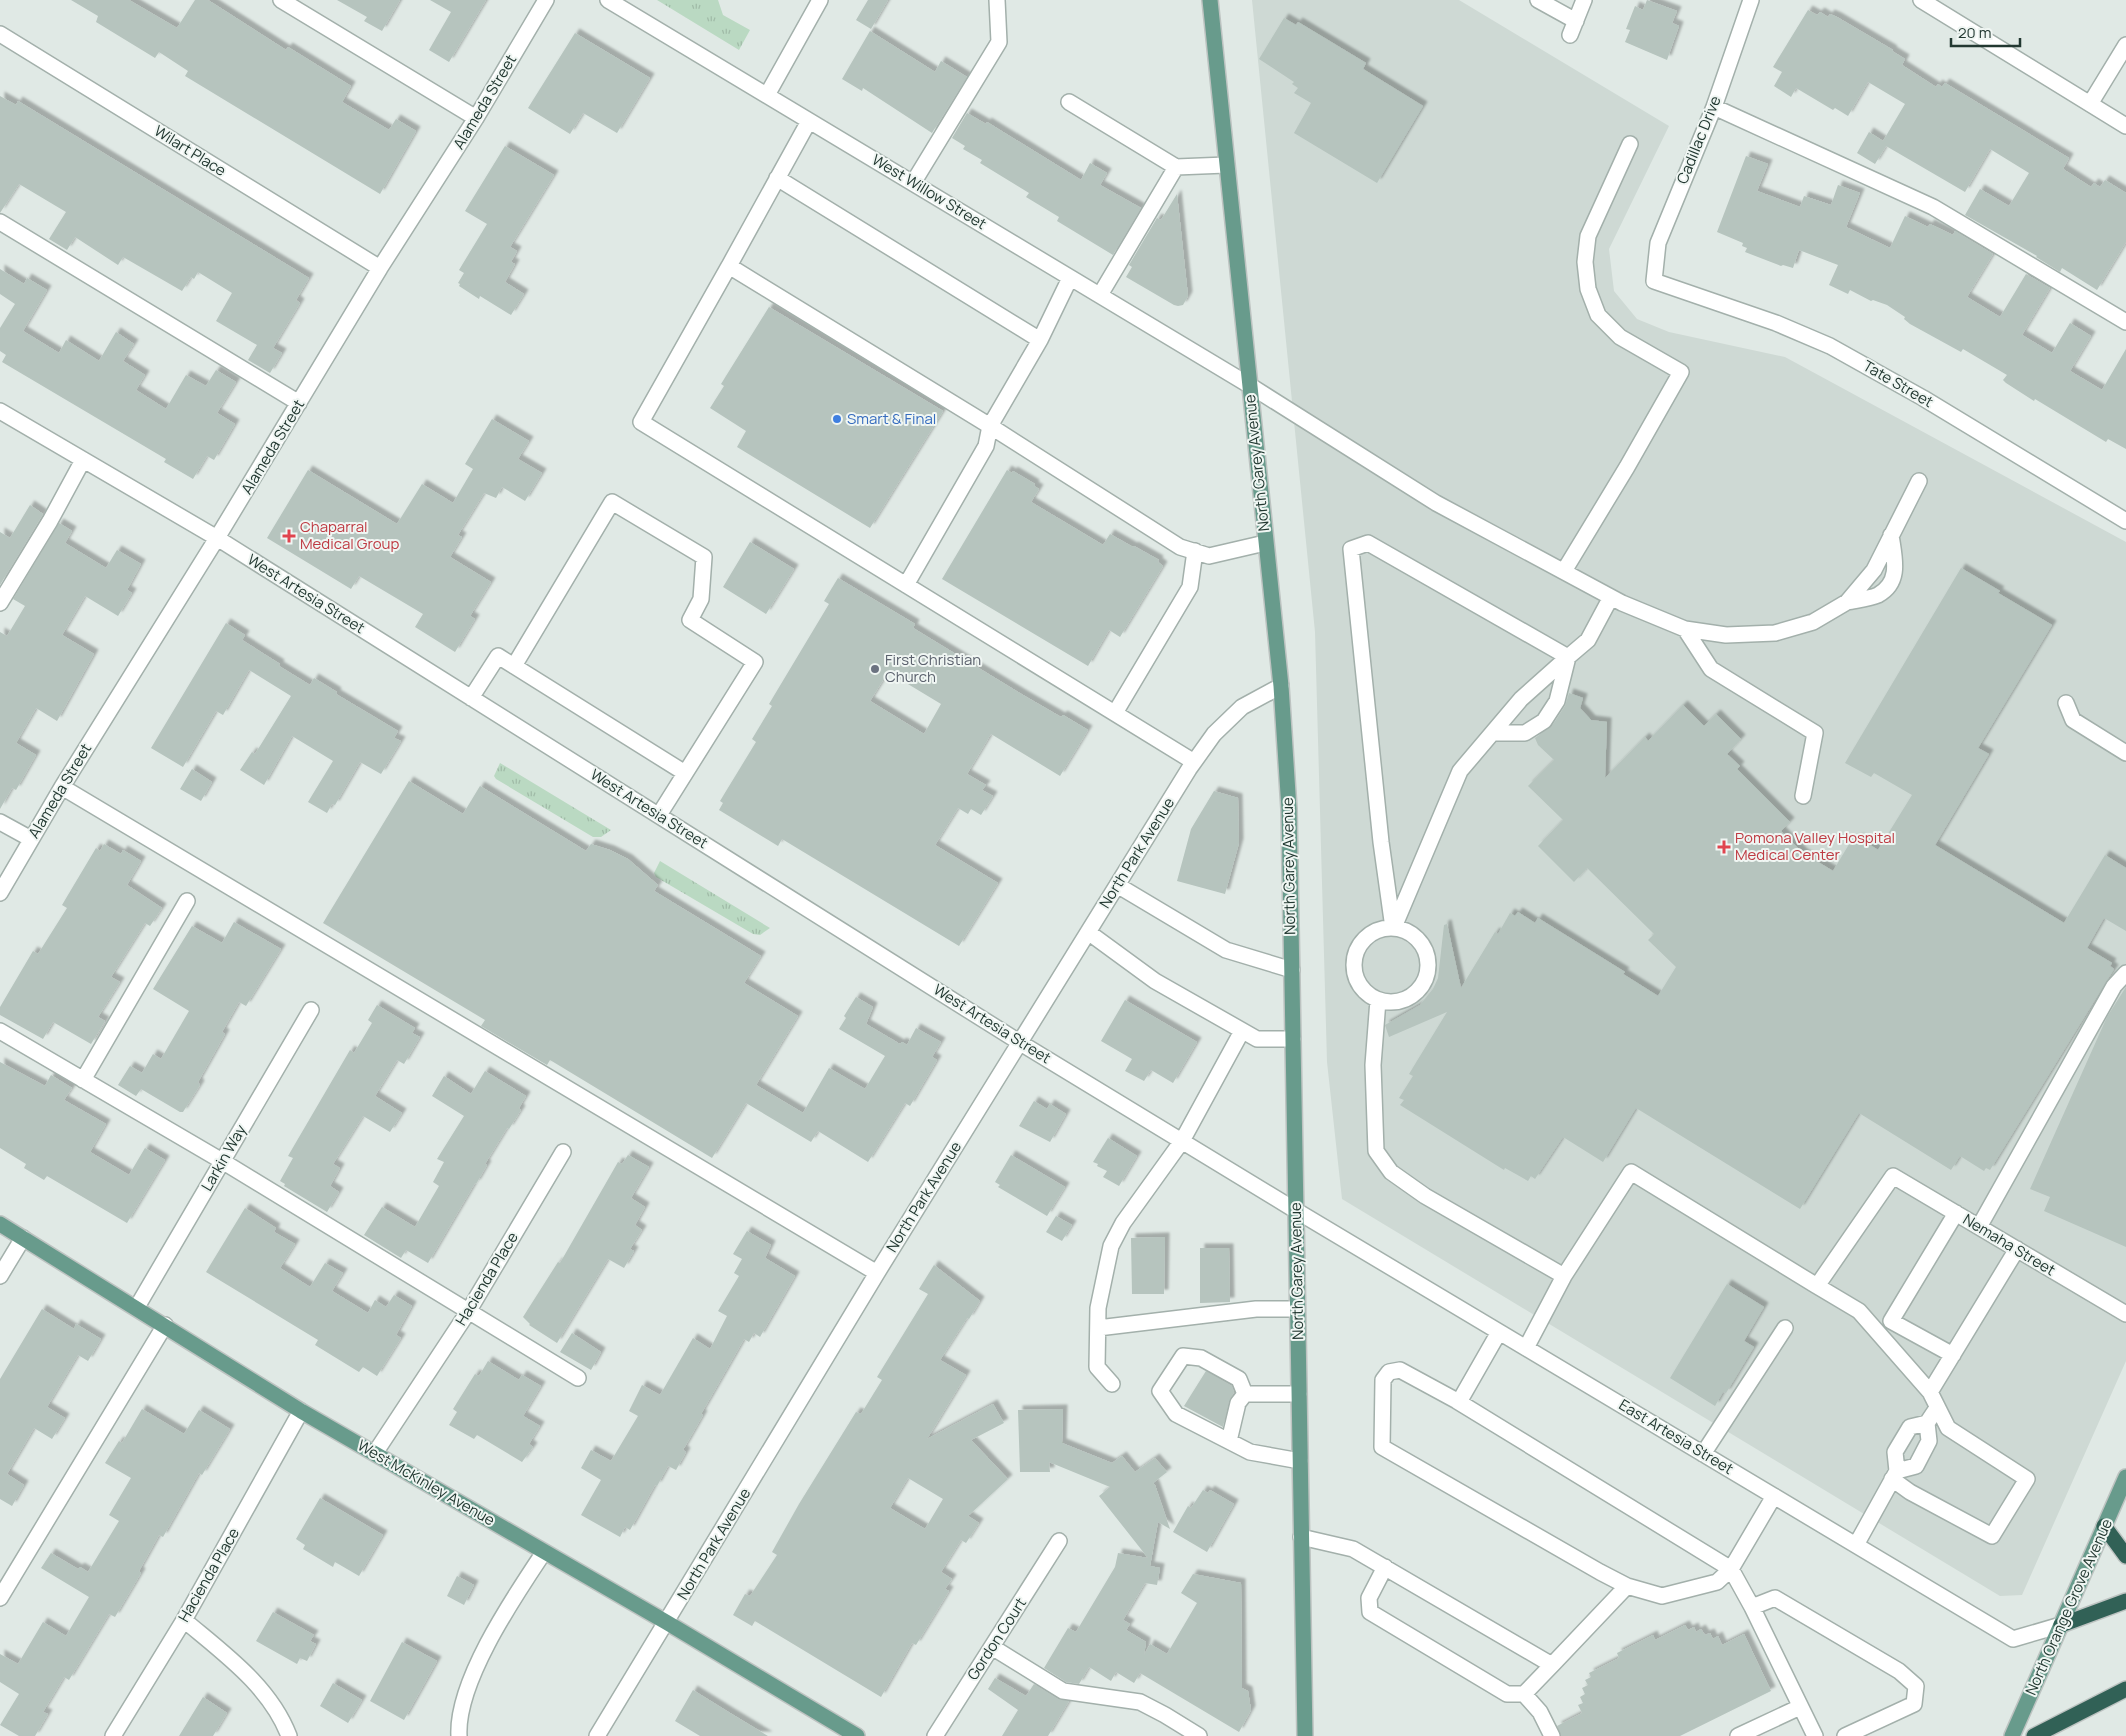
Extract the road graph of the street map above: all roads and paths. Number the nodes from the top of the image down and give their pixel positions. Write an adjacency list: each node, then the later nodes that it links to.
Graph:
1 (281, 0): 17 (street)
2 (546, 0): 17 (street, Alameda Street)
3 (608, 0): 13 (street, West Willow Street)
4 (820, 0): 13 (street)
5 (997, 0): 24 (street)
6 (1210, 0): 21 (main road, North Garey Avenue)
7 (1538, 0): 8 (street)
8 (1584, 0)
9 (1751, 0): 16 (street, Cadillac Drive)
10 (1921, 0): 15 (street)
11 (0, 34): 27 (street, Wilart Place)
12 (2126, 45): 15 (street)
13 (767, 95): 18 (street, West Willow Street)
14 (1069, 102): 22 (street)
15 (2090, 104): 19 (street)
16 (1714, 107): 29 (street, Cadillac Drive); 31 (street)
17 (476, 118): 27 (street, Alameda Street)
18 (809, 121): 23 (street); 24 (street, West Willow Street)
19 (2126, 126)
20 (1630, 144): 44 (street)
21 (1226, 165): 22 (street); 33 (main road, North Garey Avenue)
22 (1176, 167): 30 (street)
23 (777, 178): 26 (street); 32 (street)
24 (913, 183): 28 (street, West Willow Street)
25 (0, 222): 34 (street)
26 (729, 266): 36 (street); 45 (street)
27 (380, 268): 34 (street, Alameda Street)
28 (1070, 278): 30 (street, West Willow Street); 32 (street)
29 (1654, 282): 39 (street, Tate Street)
30 (1100, 295): 33 (street, West Willow Street)
31 (2126, 322)
32 (1040, 340): 36 (street)
33 (1249, 385): 42 (main road, North Garey Avenue); 44 (street, West Willow Street)
34 (299, 404): 41 (street, Alameda Street)
35 (0, 411): 37 (street, West Artesia Street)
36 (990, 426): 43 (street); 45 (street)
37 (83, 460): 41 (street, West Artesia Street); 48 (street)
38 (1919, 481): 40 (street)
39 (2126, 521)
40 (1891, 535): 47 (street); 47 (street)
41 (217, 538): 53 (street, West Artesia Street); 60 (street, Alameda Street)
42 (1265, 543): 43 (street); 52 (main road, North Garey Avenue)
43 (1194, 551): 55 (street)
44 (1564, 571): 46 (street, West Willow Street)
45 (906, 585): 55 (street)
46 (1611, 597): 49 (street, West Willow Street); 50 (street)
47 (1847, 602): 49 (street, West Willow Street)
48 (0, 603)
49 (1685, 629): 61 (street)
50 (1568, 657): 56 (street); 56 (street); 68 (street)
51 (514, 666): 53 (street); 59 (street); 59 (street)
52 (1281, 686): 58 (street, North Park Avenue); 70 (main road, North Garey Avenue)
53 (471, 698): 62 (street, West Artesia Street)
54 (2066, 703): 57 (street)
55 (1115, 713): 58 (street)
56 (1493, 733): 68 (street)
57 (2126, 753)
58 (1194, 762): 65 (street, North Park Avenue)
59 (685, 773): 62 (street)
60 (62, 787): 64 (street, Alameda Street); 88 (street)
61 (1803, 796)
62 (659, 815): 77 (street, West Artesia Street)
63 (0, 822): 64 (street)
64 (31, 839): 66 (street, Alameda Street)
65 (1117, 885): 69 (street, North Park Avenue); 70 (street)
66 (0, 894)
67 (187, 901): 78 (street)
68 (1394, 928): 72 (street); 72 (street)
69 (1088, 932): 74 (street); 77 (street, North Park Avenue)
70 (1292, 970): 76 (main road, North Garey Avenue)
71 (2126, 973): 85 (street)
72 (1378, 1000): 90 (street)
73 (311, 1010): 81 (street, Larkin Way)
74 (1242, 1030): 76 (street); 79 (street)
75 (0, 1031): 78 (street)
76 (1293, 1039): 82 (main road, North Garey Avenue)
77 (1019, 1042): 79 (street, West Artesia Street); 88 (street, North Park Avenue)
78 (83, 1080): 81 (street)
79 (1182, 1141): 82 (street, West Artesia Street); 97 (street)
80 (563, 1152): 94 (street, Hacienda Place)
81 (222, 1161): 92 (street, Larkin Way); 94 (street)
82 (1295, 1210): 93 (main road, North Garey Avenue); 99 (street, East Artesia Street)
83 (1956, 1213): 85 (street, Nemaha Street); 91 (street, Nemaha Street); 101 (street)
84 (0, 1224): 86 (main road, West McKinley Avenue)
85 (1979, 1227): 87 (street, Nemaha Street)
86 (23, 1238): 89 (street); 92 (main road, West McKinley Avenue)
87 (2017, 1249): 95 (street, Nemaha Street); 101 (street)
88 (877, 1273): 131 (street, North Park Avenue)
89 (0, 1276)
90 (1564, 1276): 91 (street); 100 (street)
91 (1817, 1286): 104 (street)
92 (137, 1307): 96 (main road, West McKinley Avenue)
93 (1297, 1310): 97 (street); 106 (main road, North Garey Avenue)
94 (468, 1312): 102 (street); 112 (street, Hacienda Place)
95 (2126, 1314)
96 (164, 1325): 109 (main road, West McKinley Avenue); 127 (street)
97 (1098, 1328): 103 (street)
98 (1785, 1328): 113 (street)
99 (1499, 1332): 100 (street, East Artesia Street); 107 (street)
100 (1526, 1348): 113 (street, East Artesia Street)
101 (1953, 1356): 104 (street)
102 (578, 1378)
103 (1112, 1384)
104 (1930, 1392): 108 (street)
105 (1246, 1394): 106 (street); 111 (street); 111 (street)
106 (1299, 1394): 114 (main road, North Garey Avenue)
107 (1457, 1401): 125 (street); 126 (street)
108 (1937, 1408): 110 (street); 115 (street)
109 (302, 1411): 112 (main road, West McKinley Avenue); 130 (street, Hacienda Place)
110 (1927, 1423): 115 (street); 115 (street)
111 (1229, 1441): 114 (street)
112 (374, 1453): 122 (main road, West McKinley Avenue)
113 (1703, 1454): 117 (street, East Artesia Street)
114 (1300, 1462): 119 (main road, North Garey Avenue)
115 (1894, 1475): 121 (street)
116 (2126, 1477): 118 (main road, North Orange Grove Avenue)
117 (1774, 1496): 121 (street, East Artesia Street); 125 (street)
118 (2104, 1526): 123 (highway); 132 (main road, North Orange Grove Avenue)
119 (1301, 1537): 124 (street); 145 (main road, North Garey Avenue)
120 (1059, 1541): 133 (street, Gordon Court)
121 (1856, 1545): 132 (street, East Artesia Street)
122 (544, 1552): 131 (main road, West McKinley Avenue); 140 (street)
123 (2126, 1556)
124 (1385, 1567): 134 (street); 136 (street)
125 (1731, 1569): 126 (street); 129 (street)
126 (1627, 1586): 134 (street)
127 (0, 1598)
128 (2126, 1601): 132 (highway)
129 (1752, 1607): 137 (street); 149 (street)
130 (184, 1620): 138 (street, Hacienda Place); 139 (street)
131 (666, 1622): 141 (street, North Park Avenue); 142 (main road, West McKinley Avenue)
132 (2061, 1625): 150 (main road, North Orange Grove Avenue)
133 (992, 1647): 143 (street, Gordon Court); 144 (street)
134 (1552, 1665): 136 (street)
135 (2126, 1689): 151 (highway)
136 (1524, 1694): 146 (street)
137 (1800, 1707): 147 (street); 148 (street)
138 (113, 1736)
139 (289, 1736)
140 (459, 1736)
141 (597, 1736)
142 (857, 1736)
143 (934, 1736)
144 (1199, 1736)
145 (1305, 1736)
146 (1552, 1736)
147 (1738, 1736)
148 (1815, 1736)
149 (1845, 1736)
150 (2012, 1736)
151 (2034, 1736)

